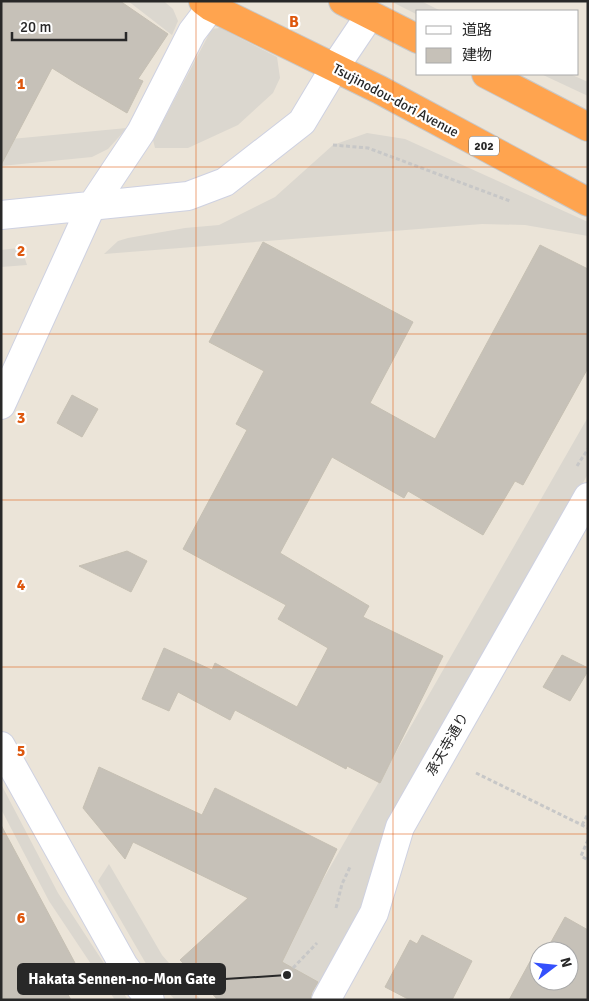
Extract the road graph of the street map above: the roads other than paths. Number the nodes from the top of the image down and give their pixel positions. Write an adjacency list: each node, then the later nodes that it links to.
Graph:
1 (343, 1): 3 (highway)
2 (207, 4): 5 (highway, Tsujinodou-dori Avenue / 202); 9 (street)
3 (370, 15): 4 (highway); 5 (street)
4 (416, 38)
5 (335, 67): 8 (highway, Tsujinodou-dori Avenue / 202); 9 (street)
6 (488, 75): 7 (highway)
7 (588, 127)
8 (588, 202)
9 (91, 206): 10 (street); 11 (street)
10 (1, 215)
11 (1, 405)
12 (588, 497): 15 (street, 承天寺通り)
13 (1, 746): 14 (street)
14 (150, 1000)
15 (326, 1000)

